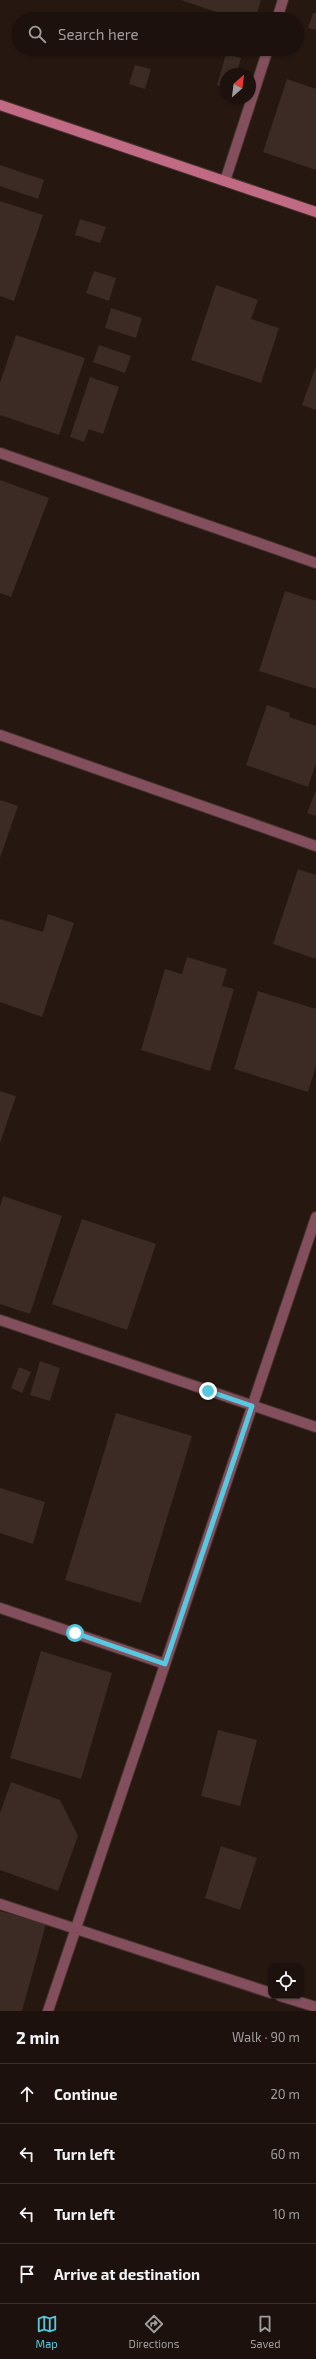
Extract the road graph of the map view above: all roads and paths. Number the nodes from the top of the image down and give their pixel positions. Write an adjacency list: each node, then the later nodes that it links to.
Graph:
1 (283, 0): 2 (street)
2 (279, 12)
3 (266, 56): 5 (street)
4 (0, 105): 5 (street)
5 (225, 182): 6 (street)
6 (316, 212)
7 (0, 453): 8 (street)
8 (316, 563)
9 (0, 735): 10 (street)
10 (316, 846)
11 (316, 1217): 13 (street)
12 (0, 1320): 13 (street)
13 (252, 1406): 14 (street); 16 (street)
14 (316, 1427)
15 (0, 1608): 16 (street)
16 (165, 1664): 18 (street)
17 (0, 1904): 18 (street)
18 (75, 1931): 19 (street); 22 (street)
19 (268, 1992)
20 (289, 1999): 21 (street)
21 (316, 2008)
22 (48, 2011)

